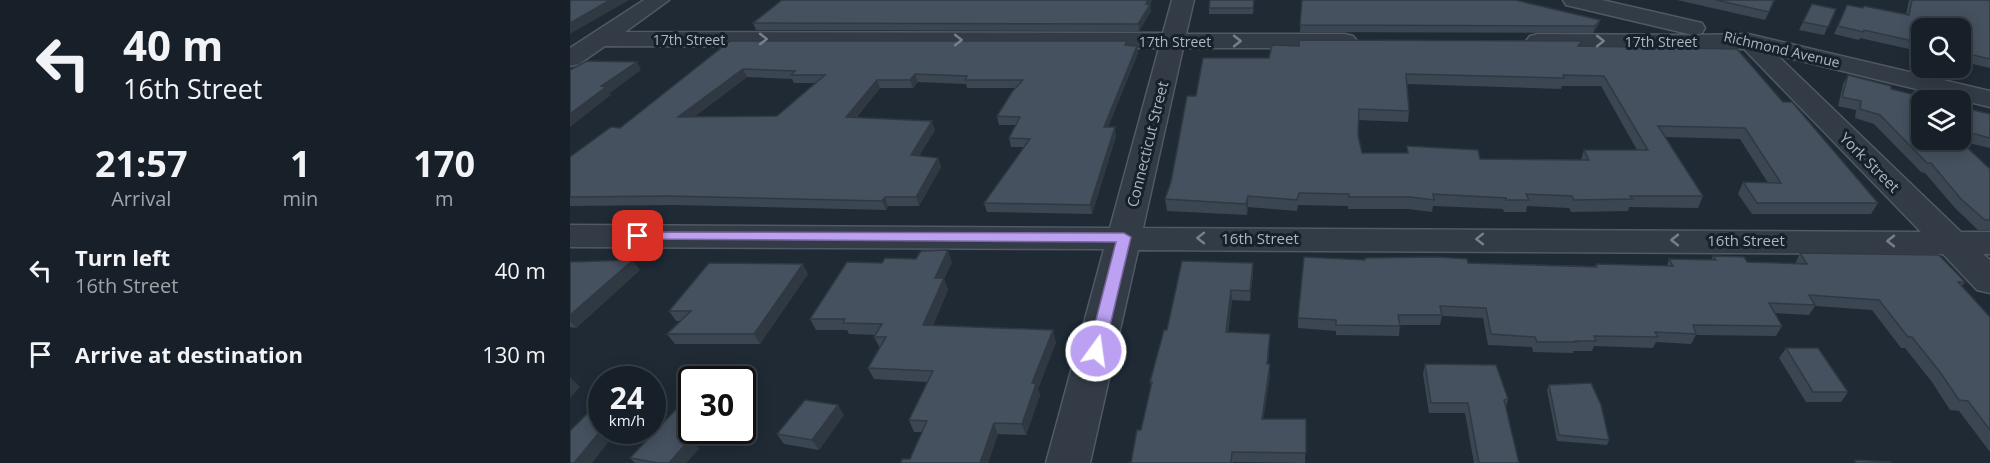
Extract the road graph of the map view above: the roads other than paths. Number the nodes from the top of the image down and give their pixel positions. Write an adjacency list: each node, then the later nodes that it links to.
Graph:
1 (658, 0): 4 (street)
2 (1183, 0): 5 (street, Connecticut Street)
3 (1574, 0): 8 (street, Richmond Avenue)
4 (600, 39): 5 (street, 17th Street, one-way to 5); 9 (street)
5 (1172, 41): 6 (street, 17th Street, one-way to 6); 12 (street, Connecticut Street)
6 (1365, 41)
7 (1520, 41): 8 (street, 17th Street, one-way to 8)
8 (1750, 42): 10 (street, Richmond Avenue); 13 (street, York Street)
9 (570, 59)
10 (1990, 99)
11 (570, 236): 12 (street, 16th Street)
12 (1124, 237): 13 (street, 16th Street, one-way to 12); 16 (street, Connecticut Street)
13 (1950, 241): 14 (street, 16th Street); 15 (street, York Street)
14 (1990, 243)
15 (1990, 281)
16 (1068, 463)

